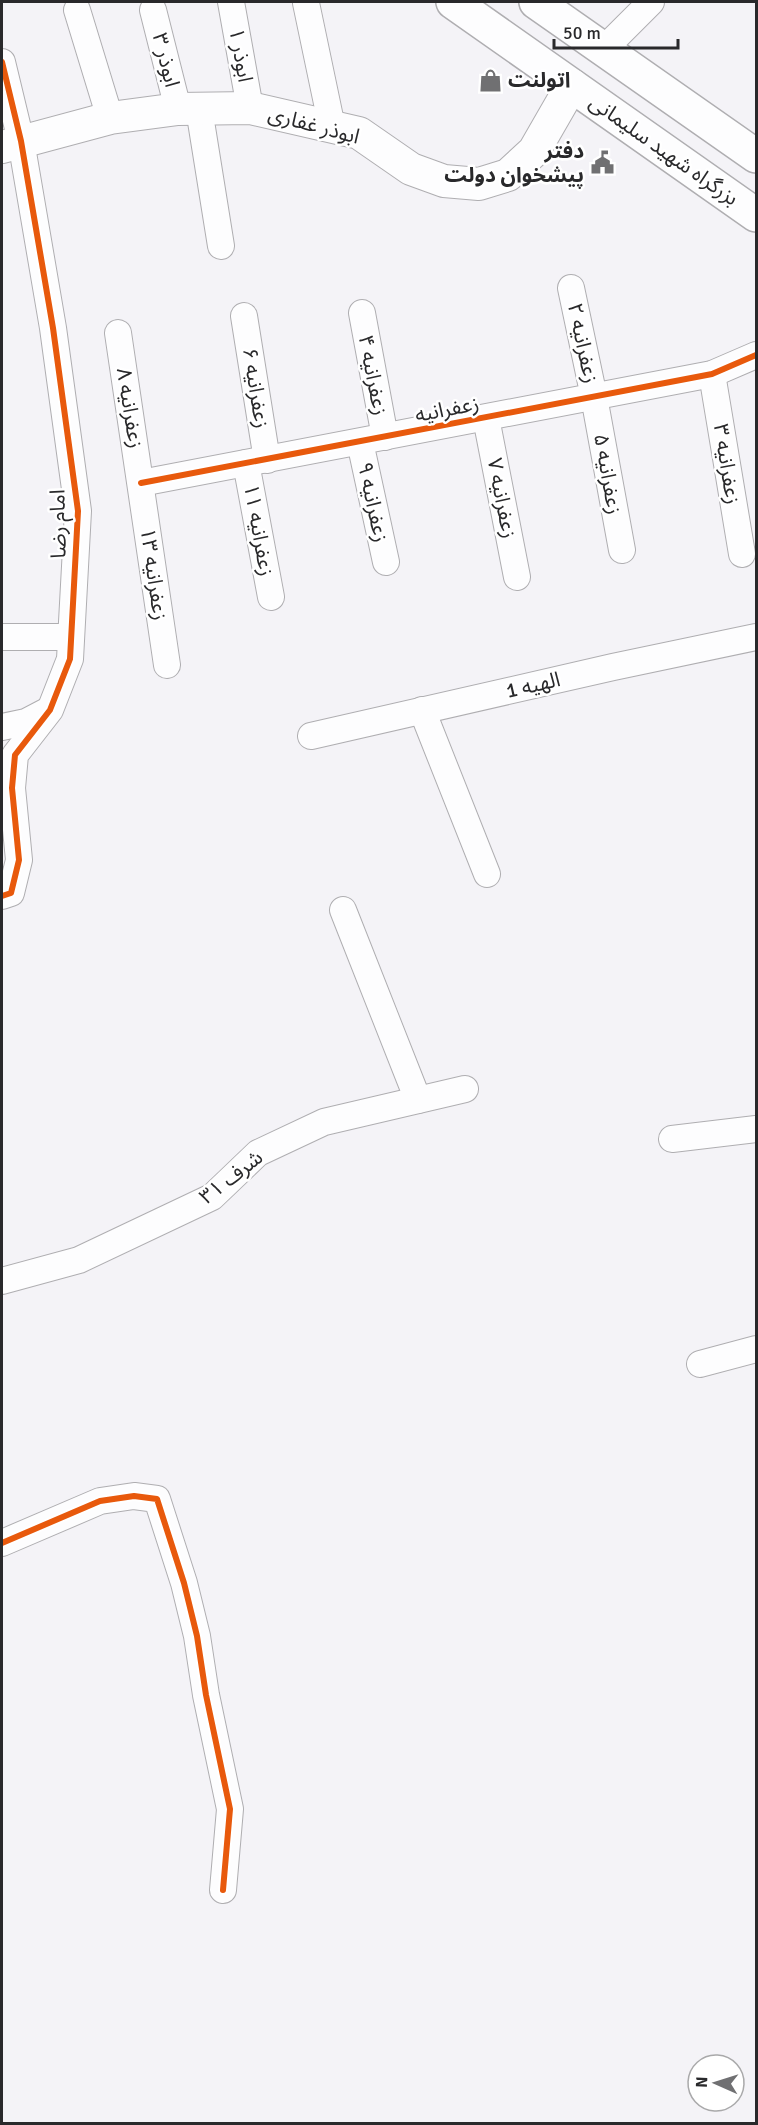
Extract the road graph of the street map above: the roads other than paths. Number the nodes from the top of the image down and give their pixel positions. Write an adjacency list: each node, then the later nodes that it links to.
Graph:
1 (231, 2): 11 (street, ابوذر ۱)
2 (453, 2): 10 (highway, بزرگراه شهید سلیمانی)
3 (536, 2): 8 (highway)
4 (651, 2): 8 (street)
5 (306, 3): 14 (street)
6 (77, 10): 13 (street)
7 (153, 10): 12 (street, ابوذر ۳)
8 (604, 49): 16 (highway)
9 (2, 62): 15 (street, امام رضا)
10 (572, 85): 14 (main road, ابوذر غفاری); 17 (highway, بزرگراه شهید سلیمانی)
11 (250, 108): 12 (main road, ابوذر غفاری); 14 (main road, ابوذر غفاری)
12 (189, 109): 13 (main road, ابوذر غفاری); 18 (street, ابوذر ۳)
13 (110, 118): 15 (main road, ابوذر غفاری)
14 (332, 127)
15 (11, 144): 36 (street, امام رضا)
16 (756, 156)
17 (756, 215)
18 (221, 246)
19 (571, 288): 25 (street, زعفرانیه ۲)
20 (362, 313): 27 (street, زعفرانیه ۴)
21 (244, 316): 28 (street, زعفرانیه ۶)
22 (118, 333): 29 (street, زعفرانیه ۸)
23 (756, 356): 24 (street, زعفرانیه)
24 (712, 374): 25 (street, زعفرانیه); 31 (street, زعفرانیه ۳)
25 (594, 397): 26 (street, زعفرانیه); 30 (street, زعفرانیه ۵)
26 (486, 418): 27 (street, زعفرانیه); 33 (street, زعفرانیه ۷)
27 (373, 440): 28 (street, زعفرانیه); 32 (street, زعفرانیه ۹)
28 (257, 461): 29 (street, زعفرانیه); 34 (street, زعفرانیه ۱۱)
29 (141, 483): 38 (street, زعفرانیه ۱۳)
30 (622, 550)
31 (742, 554)
32 (386, 561)
33 (517, 577)
34 (271, 597)
35 (2, 637): 36 (street)
36 (71, 637): 39 (street, امام رضا)
37 (756, 637): 40 (street, الهیه 1)
38 (167, 665)
39 (50, 710): 41 (street); 44 (street, امام رضا)
40 (422, 710): 42 (street, الهیه 1); 43 (street)
41 (2, 727)
42 (311, 736)
43 (488, 874)
44 (6, 895)
45 (343, 910): 47 (street)
46 (465, 1089): 47 (street, شرف ۳۱)
47 (418, 1100): 50 (street, شرف ۳۱)
48 (756, 1129): 49 (street)
49 (672, 1139)
50 (2, 1281)
51 (756, 1349): 52 (street)
52 (700, 1364)
53 (2, 1543): 54 (street)
54 (223, 1890)

